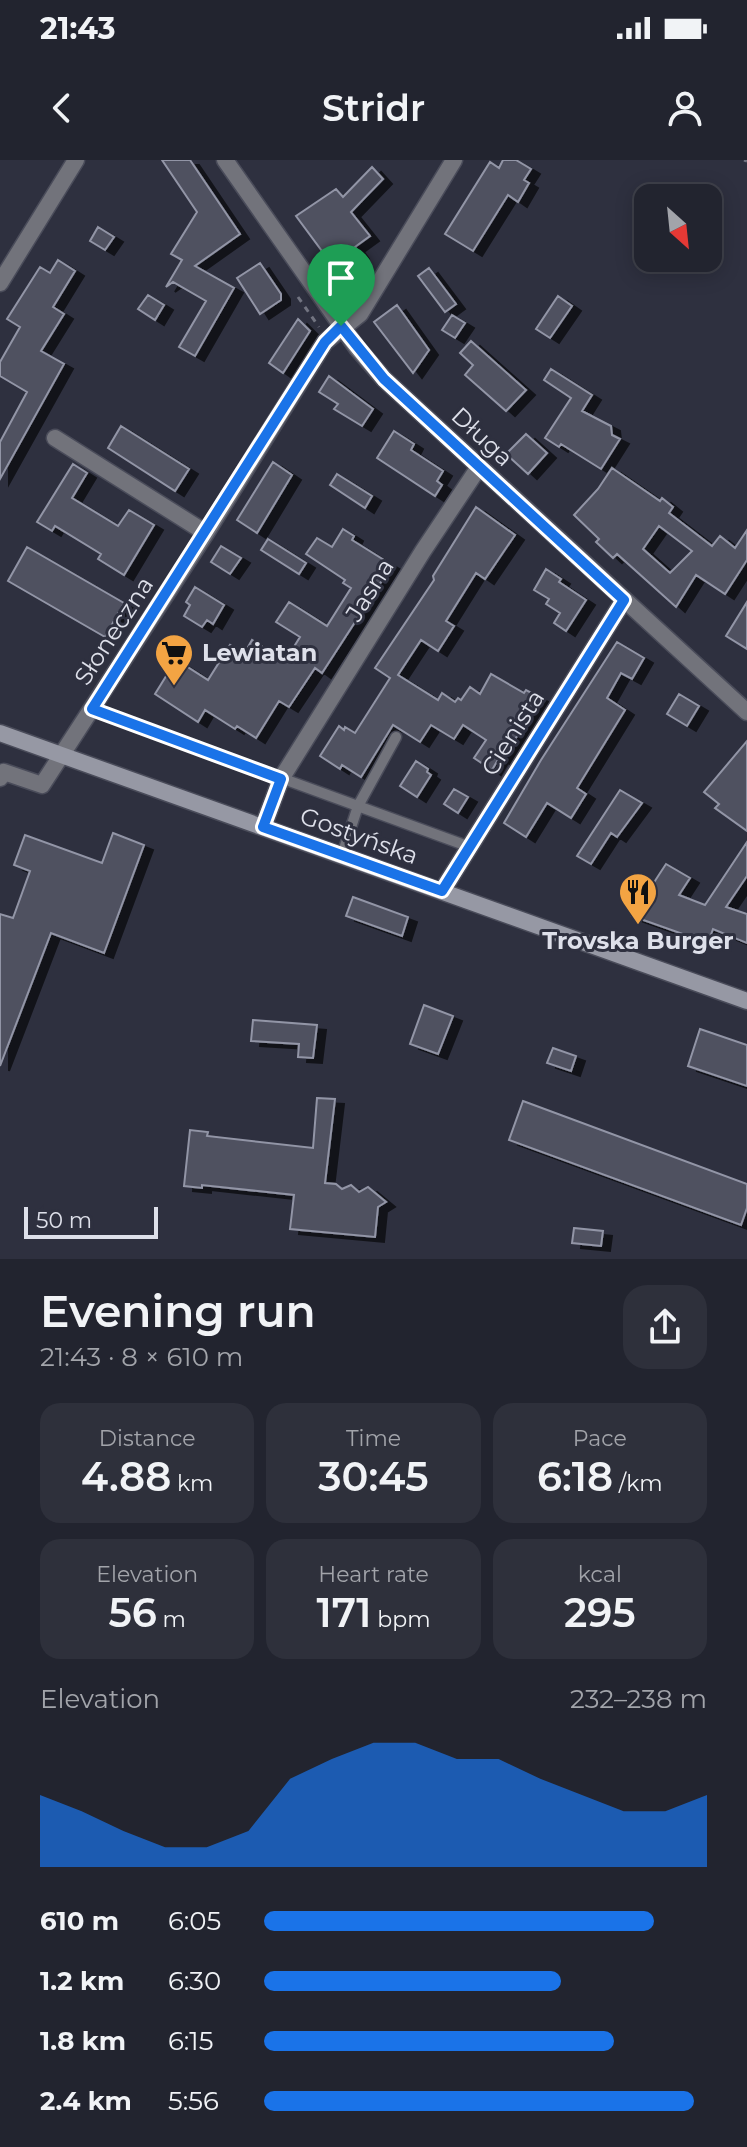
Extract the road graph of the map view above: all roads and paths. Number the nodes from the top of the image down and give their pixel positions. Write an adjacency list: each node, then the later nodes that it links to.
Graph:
1 (76, 160): 4 (street)
2 (225, 160): 5 (street, Długa)
3 (454, 160): 5 (street, Słoneczna)
4 (0, 283)
5 (341, 326): 7 (street, Długa); 8 (street, Słoneczna)
6 (55, 438): 8 (street)
7 (479, 467): 9 (street, Długa); 16 (street, Jasna)
8 (206, 533): 10 (street, Słoneczna)
9 (624, 600): 11 (street, Długa); 19 (street, Cienista)
10 (92, 709): 14 (street, Słoneczna); 16 (lane)
11 (747, 712)
12 (0, 733): 14 (main road, Gostyńska)
13 (396, 737): 17 (lane)
14 (62, 755): 15 (street, Słoneczna); 18 (main road, Gostyńska)
15 (1, 774)
16 (281, 779): 17 (lane); 18 (street, Jasna)
17 (358, 806): 19 (lane); 20 (lane)
18 (263, 827): 20 (main road, Gostyńska)
19 (470, 847): 21 (street, Cienista)
20 (342, 855): 21 (main road, Gostyńska)
21 (442, 891): 22 (main road, Gostyńska)
22 (747, 1001)

